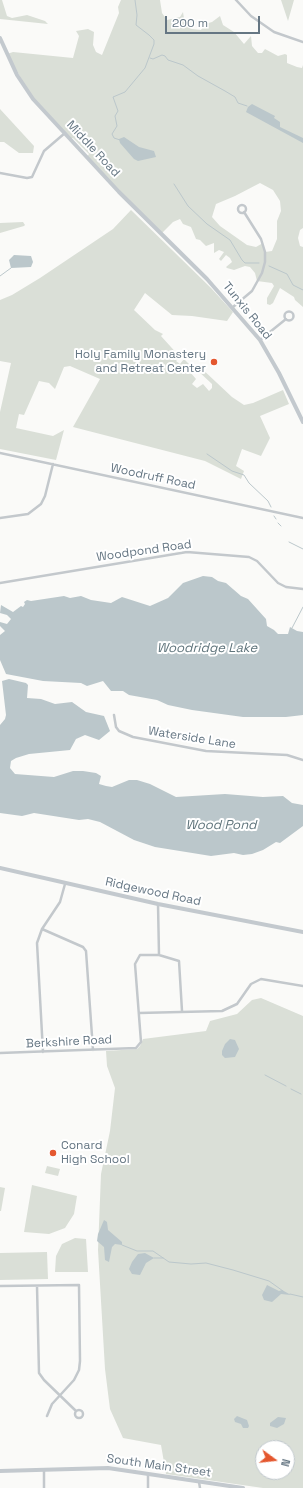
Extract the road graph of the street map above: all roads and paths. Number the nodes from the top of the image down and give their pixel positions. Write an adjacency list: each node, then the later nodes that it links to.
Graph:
1 (236, 0): 3 (street)
2 (0, 38): 4 (main road, Middle Road)
3 (303, 42)
4 (65, 133): 5 (street); 7 (main road, Middle Road)
5 (0, 173)
6 (244, 212): 8 (street)
7 (189, 261): 8 (main road, Tunxis Road)
8 (233, 307): 10 (main road, Tunxis Road)
9 (286, 319): 10 (street)
10 (260, 340): 11 (main road, Tunxis Road)
11 (303, 422)
12 (0, 452): 13 (street, Woodruff Road)
13 (53, 464): 14 (street); 15 (street, Woodruff Road)
14 (0, 518)
15 (303, 518)
16 (0, 583): 17 (street, Woodpond Road)
17 (303, 589)
18 (114, 715): 19 (street, Waterside Lane)
19 (303, 760)
20 (0, 868): 21 (main road, Ridgewood Road)
21 (65, 884): 22 (main road, Ridgewood Road); 23 (street)
22 (158, 904): 24 (main road, Ridgewood Road); 25 (street)
23 (42, 929): 29 (street); 30 (street)
24 (303, 932)
25 (159, 955): 27 (street); 28 (street)
26 (303, 986): 27 (street)
27 (182, 1011): 28 (street)
28 (139, 1013): 29 (street, Berkshire Road)
29 (93, 1050): 30 (street, Berkshire Road)
30 (42, 1052): 31 (street, Berkshire Road)
31 (0, 1053)
32 (0, 1286): 33 (street)
33 (37, 1286): 34 (street); 34 (street)
34 (60, 1396): 35 (street); 36 (street)
35 (76, 1411)
36 (47, 1416)
37 (0, 1471): 38 (main road, South Main Street)
38 (44, 1471): 39 (main road, South Main Street); 41 (street)
39 (148, 1474): 40 (main road, South Main Street); 42 (street)
40 (199, 1482): 43 (street); 44 (main road, South Main Street)
41 (44, 1488)
42 (148, 1488)
43 (200, 1488)
44 (243, 1488)

